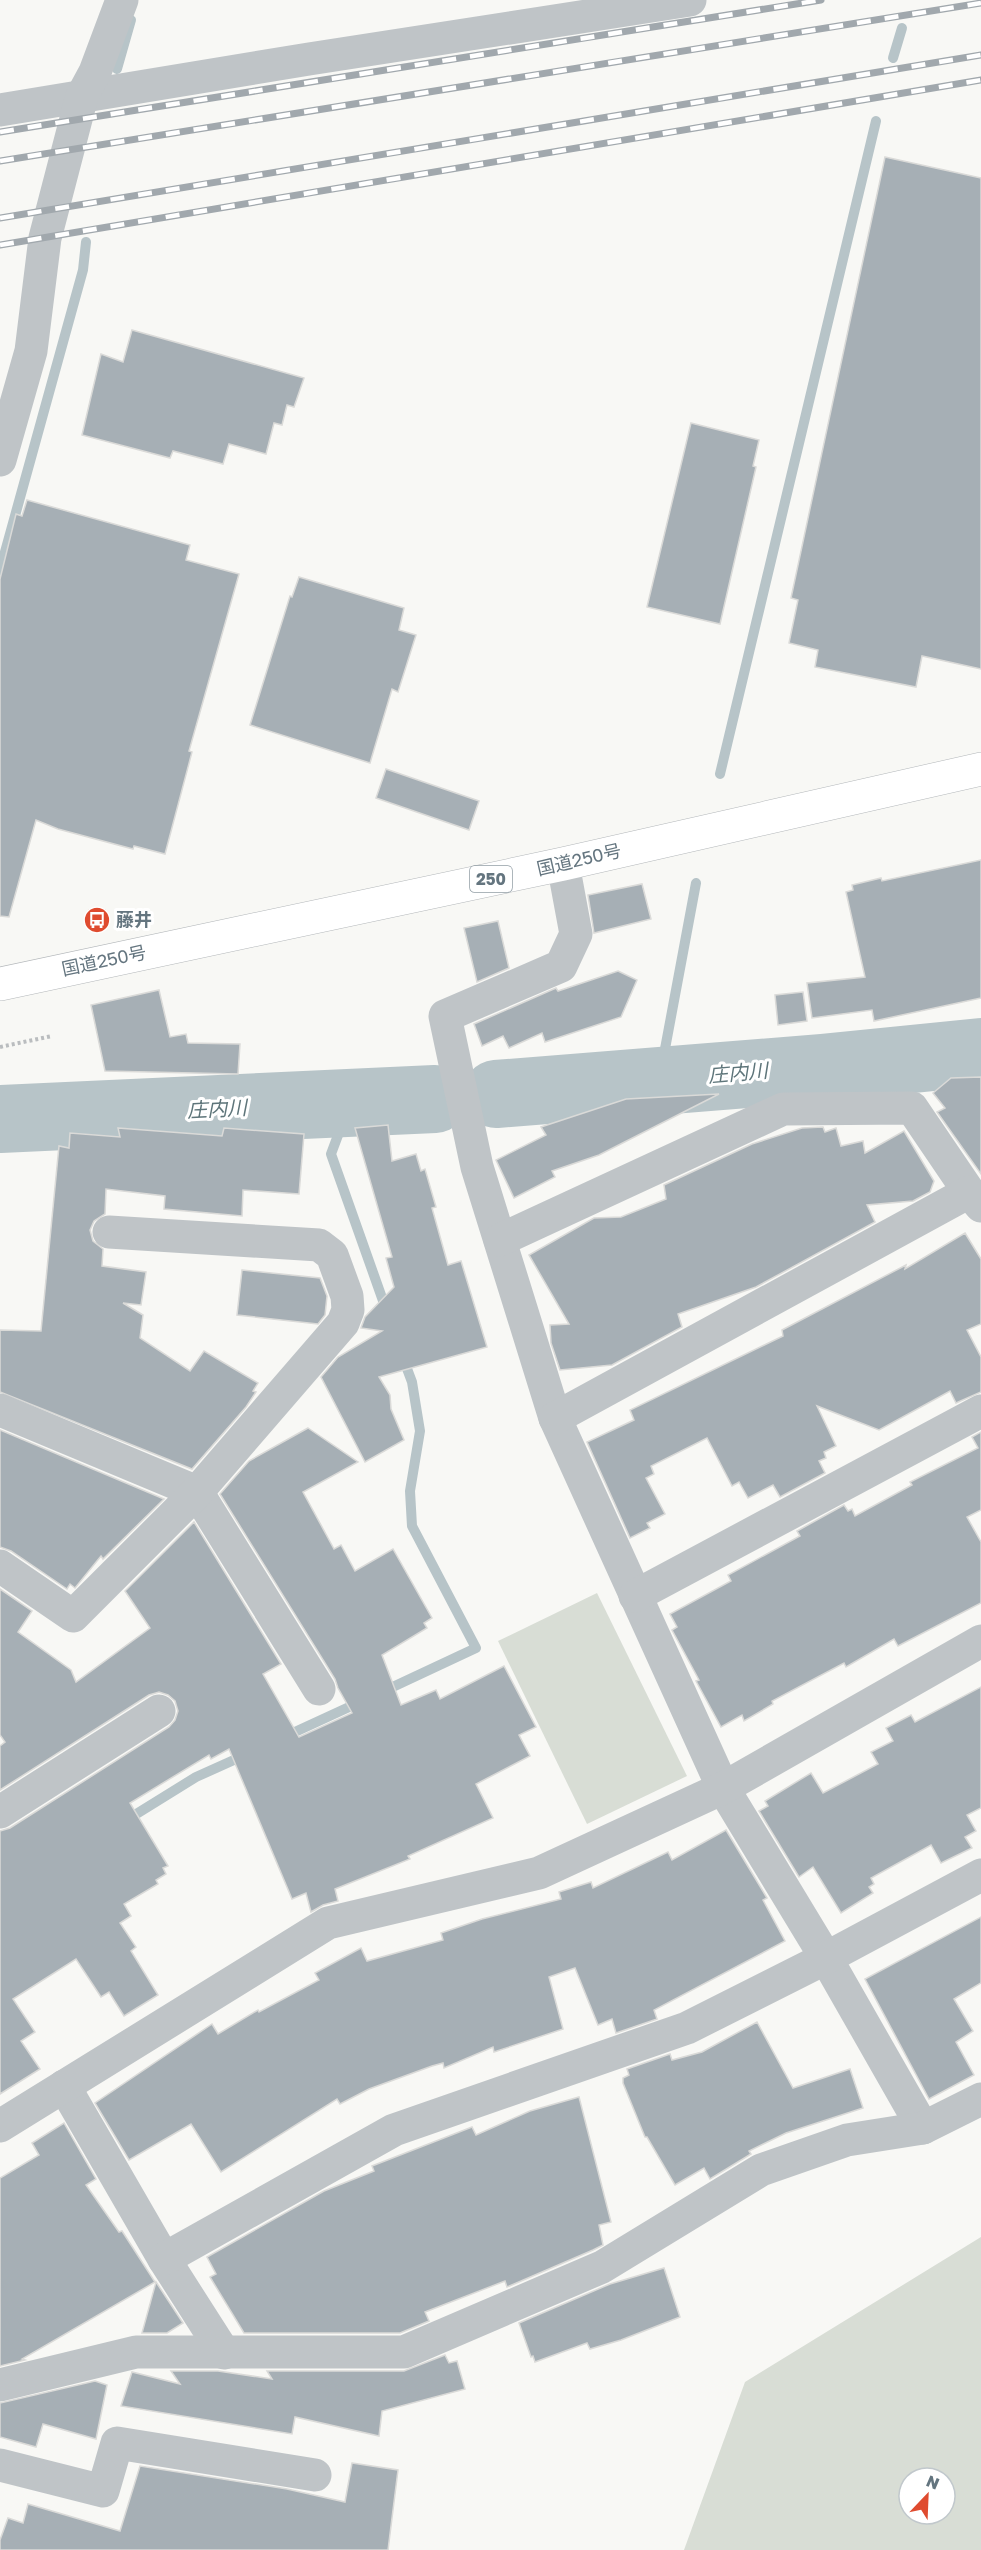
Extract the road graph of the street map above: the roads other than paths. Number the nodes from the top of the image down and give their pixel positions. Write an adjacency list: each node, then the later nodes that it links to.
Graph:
1 (122, 0): 3 (street)
2 (690, 0): 3 (street)
3 (82, 96): 4 (street); 5 (street)
4 (0, 110)
5 (0, 460)
6 (981, 769): 7 (highway, 国道250号 / 250)
7 (563, 864): 8 (highway, 国道250号 / 250); 11 (street)
8 (0, 984)
9 (975, 1199): 11 (street); 14 (street)
10 (109, 1232): 15 (street)
11 (500, 1240): 14 (street)
12 (0, 1410): 15 (street)
13 (981, 1411): 17 (street)
14 (555, 1418): 17 (street)
15 (197, 1492): 16 (street); 19 (street)
16 (0, 1566)
17 (635, 1596): 21 (street)
18 (981, 1641): 21 (street)
19 (319, 1689)
20 (159, 1710): 22 (street)
21 (723, 1788): 24 (street); 25 (street)
22 (0, 1812)
23 (981, 1875): 24 (street)
24 (826, 1958): 28 (street); 29 (street)
25 (64, 2086): 27 (street); 29 (street)
26 (981, 2099): 28 (street)
27 (0, 2126)
28 (923, 2128): 30 (street)
29 (164, 2259): 30 (street)
30 (224, 2352): 31 (street)
31 (0, 2385)
32 (0, 2465): 33 (street)
33 (315, 2475)

